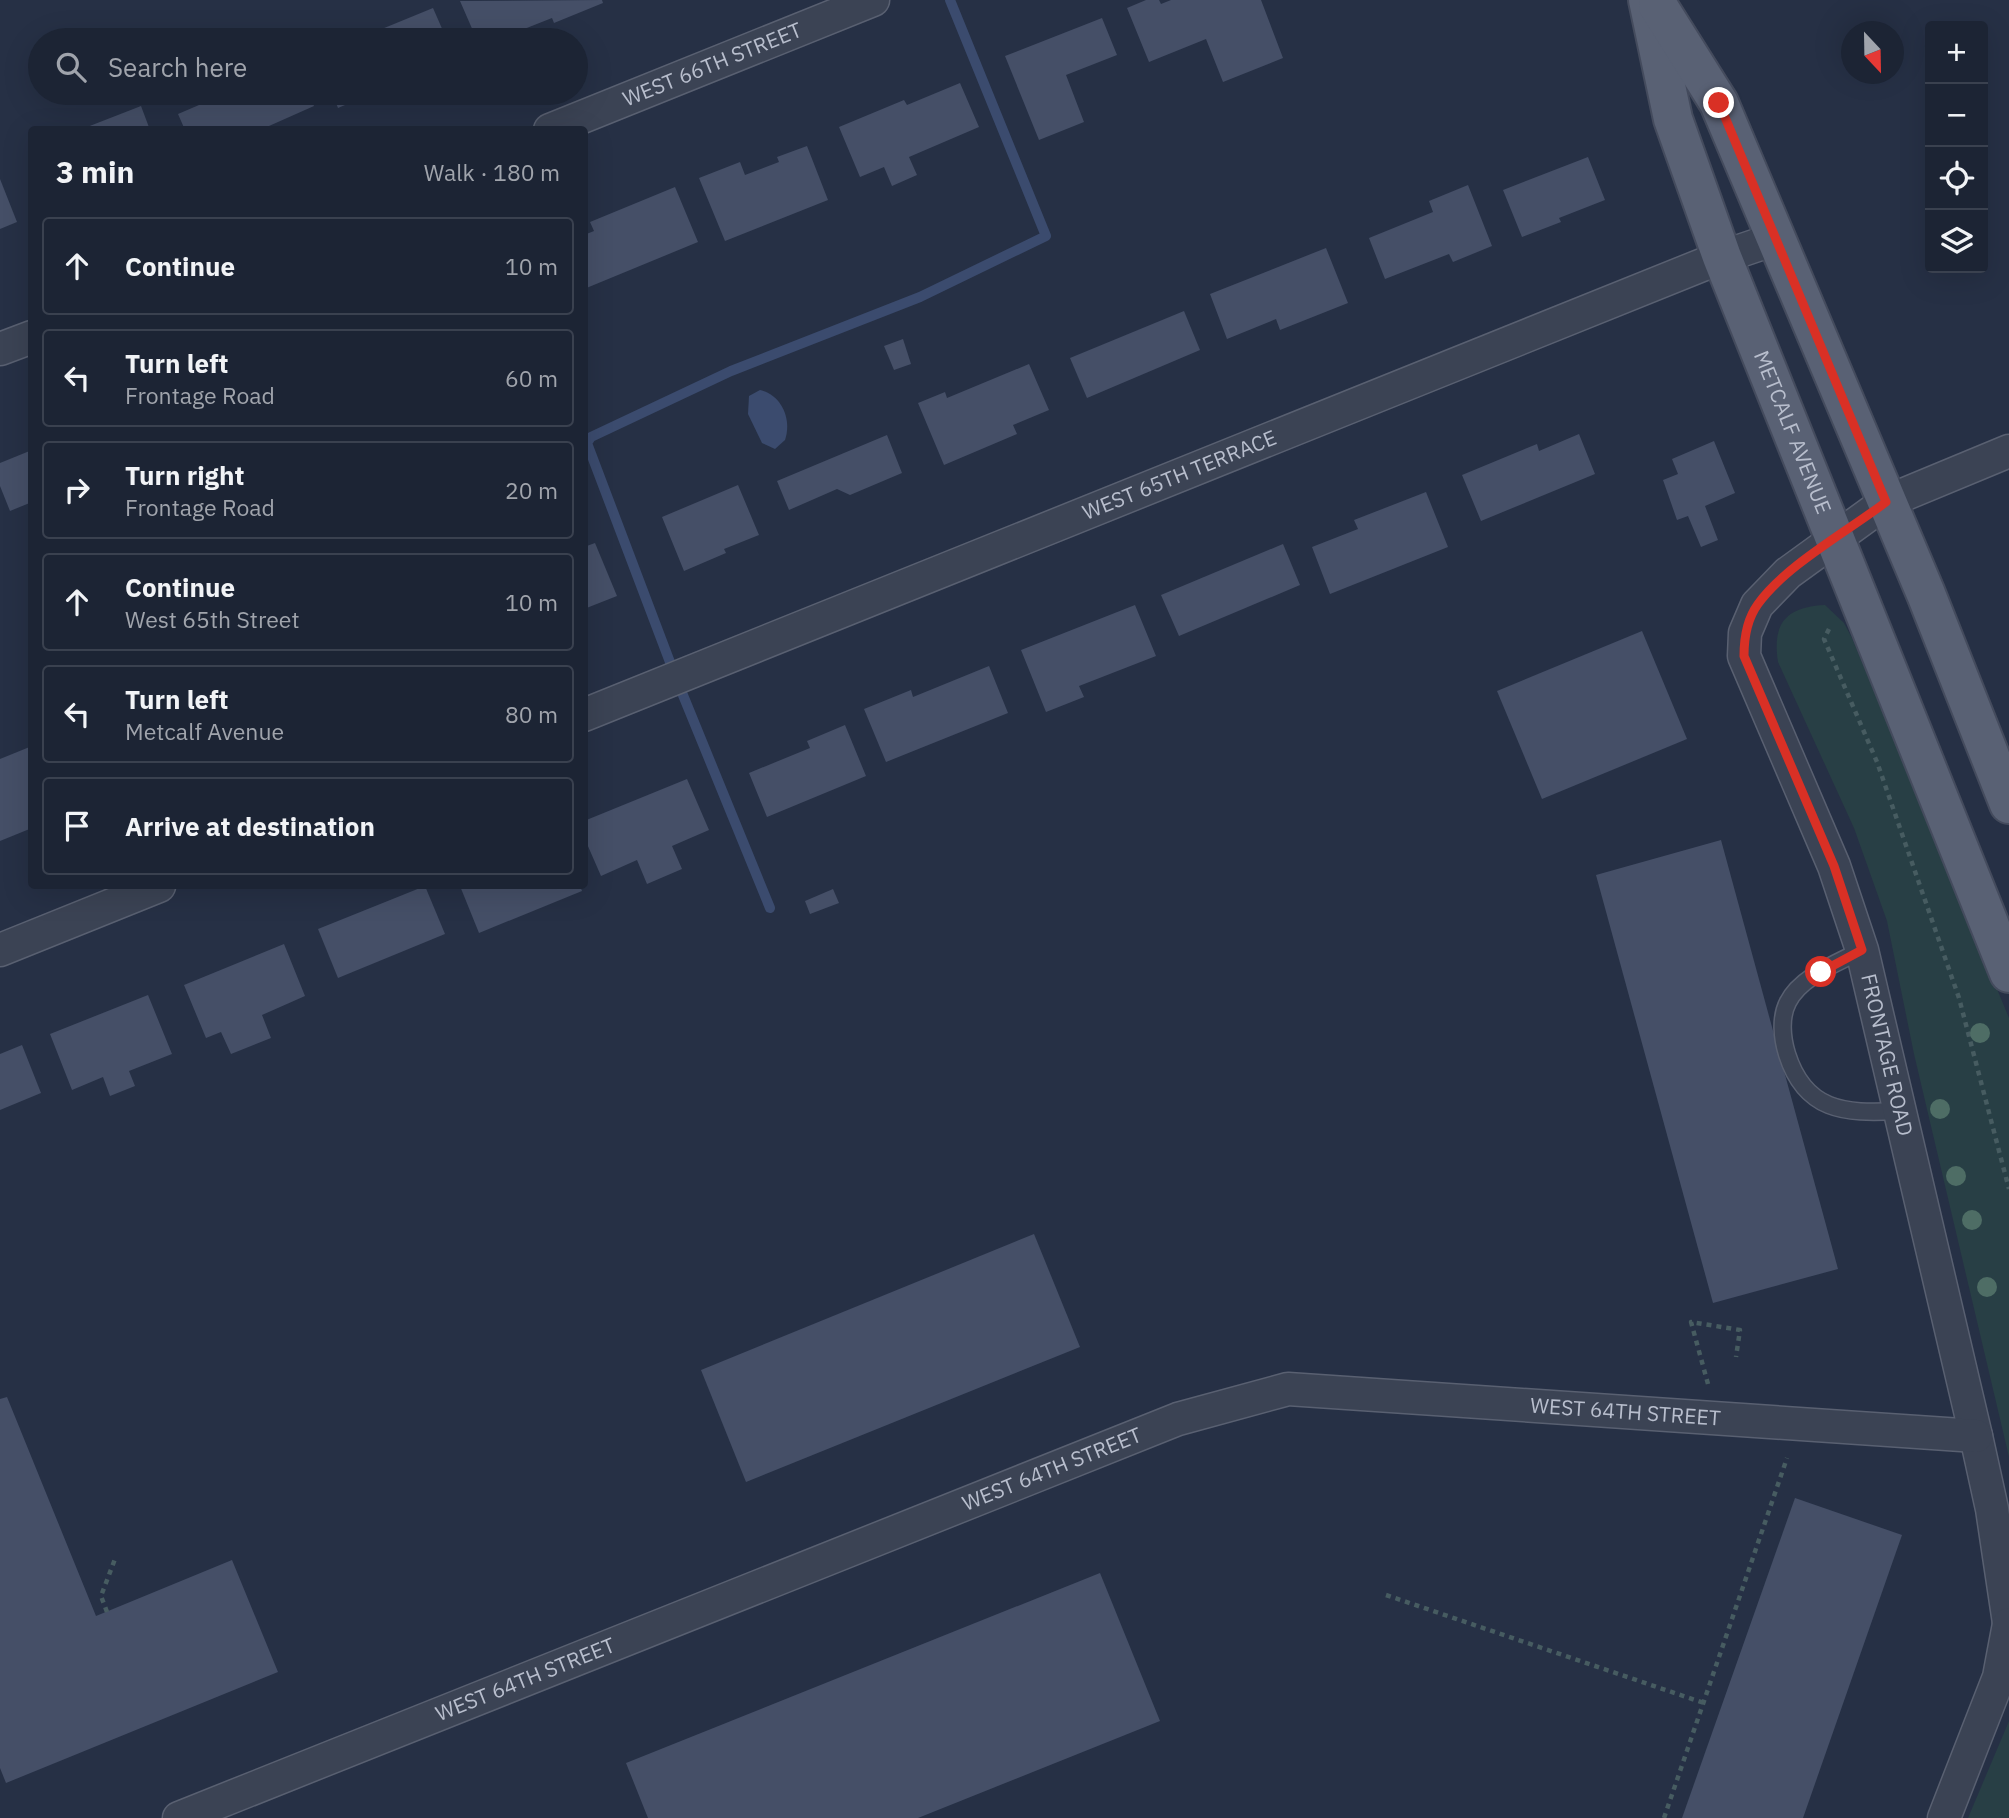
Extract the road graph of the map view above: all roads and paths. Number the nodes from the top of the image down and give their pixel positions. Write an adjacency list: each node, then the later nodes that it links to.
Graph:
1 (873, 0): 4 (street, WEST 66TH STREET)
2 (1648, 0): 6 (main road, METCALF AVENUE)
3 (1655, 0): 5 (main road)
4 (560, 126)
5 (1778, 238): 6 (street, WEST 65TH TERRACE); 10 (main road)
6 (1721, 257): 11 (main road, METCALF AVENUE); 12 (street, WEST 65TH TERRACE)
7 (28, 338): 8 (street)
8 (0, 349)
9 (2009, 451): 10 (street, FRONTAGE ROAD)
10 (1886, 502): 11 (street, FRONTAGE ROAD); 13 (main road)
11 (1836, 540): 16 (street, FRONTAGE ROAD); 17 (main road, METCALF AVENUE)
12 (588, 713)
13 (2009, 804)
14 (152, 889): 15 (street)
15 (0, 950)
16 (1862, 950): 18 (street, FRONTAGE ROAD); 18 (lane)
17 (2009, 973)
18 (1898, 1111): 21 (street, FRONTAGE ROAD)
19 (1736, 1357): 20 (path)
20 (1709, 1386)
21 (1976, 1436): 26 (street, FRONTAGE ROAD); 28 (street, WEST 64TH STREET)
22 (1787, 1457): 27 (path)
23 (115, 1559): 25 (path)
24 (1386, 1595): 27 (path)
25 (107, 1612)
26 (2009, 1624): 30 (street, FRONTAGE ROAD)
27 (1704, 1703): 29 (path)
28 (179, 1818)
29 (1664, 1818)
30 (1944, 1818)

